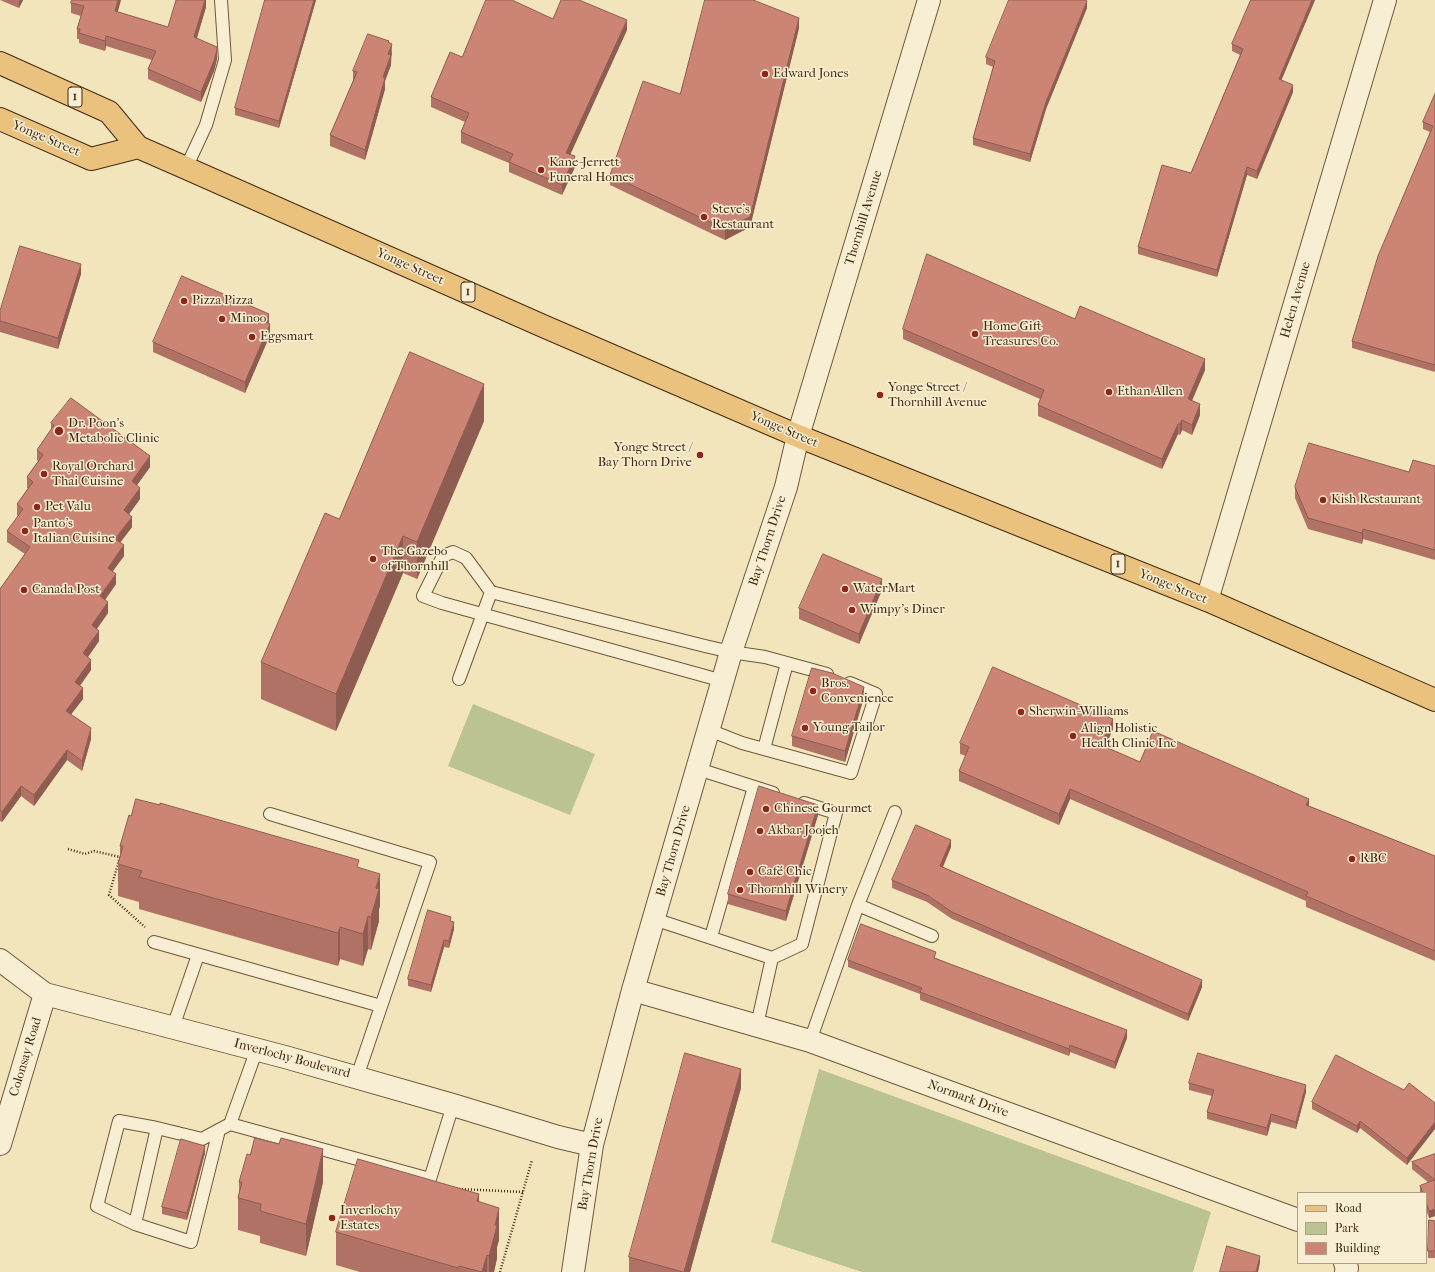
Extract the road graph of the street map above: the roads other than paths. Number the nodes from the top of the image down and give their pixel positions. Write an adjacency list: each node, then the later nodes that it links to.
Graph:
1 (220, 0): 7 (lane)
2 (929, 0): 8 (street, Thornhill Avenue)
3 (1385, 0): 10 (street, Helen Avenue)
4 (0, 63): 6 (main road, Yonge Street / 1)
5 (0, 119): 6 (main road, Yonge Street)
6 (138, 147): 7 (main road, Yonge Street / 1)
7 (186, 168): 8 (main road, Yonge Street / 1)
8 (798, 436): 10 (main road, Yonge Street / 1); 12 (street, Bay Thorn Drive)
9 (491, 592): 11 (lane); 11 (lane); 12 (lane)
10 (1207, 600): 16 (main road, Yonge Street / 1)
11 (483, 614): 14 (lane); 15 (lane)
12 (731, 652): 13 (lane); 15 (street, Bay Thorn Drive)
13 (787, 663): 18 (lane); 18 (lane)
14 (459, 679)
15 (723, 681): 17 (street, Bay Thorn Drive)
16 (1435, 700)
17 (709, 730): 18 (lane); 19 (street, Bay Thorn Drive)
18 (764, 749)
19 (698, 769): 20 (lane); 24 (street, Bay Thorn Drive)
20 (754, 787): 26 (lane); 29 (lane)
21 (895, 812): 23 (lane)
22 (270, 814): 33 (lane)
23 (858, 904): 25 (lane); 36 (lane)
24 (654, 919): 26 (lane); 31 (street, Bay Thorn Drive)
25 (932, 936)
26 (711, 937): 29 (lane)
27 (154, 942): 28 (lane)
28 (198, 955): 33 (lane); 35 (lane)
29 (772, 958): 34 (lane)
30 (0, 960): 32 (street, Inverlochy Boulevard)
31 (633, 990): 34 (street, Normark Drive); 44 (street, Bay Thorn Drive)
32 (45, 994): 35 (street, Inverlochy Boulevard); 43 (street, Colonsay Road)
33 (381, 1006): 38 (lane)
34 (757, 1025): 36 (street, Normark Drive)
35 (173, 1027): 37 (street, Inverlochy Boulevard)
36 (810, 1041): 45 (street, Normark Drive)
37 (257, 1049): 38 (street, Inverlochy Boulevard); 40 (lane)
38 (357, 1077): 39 (street, Inverlochy Boulevard)
39 (453, 1104): 40 (lane); 44 (street, Inverlochy Boulevard)
40 (230, 1124): 42 (lane)
41 (157, 1128): 42 (lane); 46 (lane); 46 (lane)
42 (219, 1130): 46 (lane)
43 (0, 1144)
44 (592, 1145): 47 (street, Bay Thorn Drive)
45 (1297, 1220)
46 (135, 1224)
47 (573, 1272)

